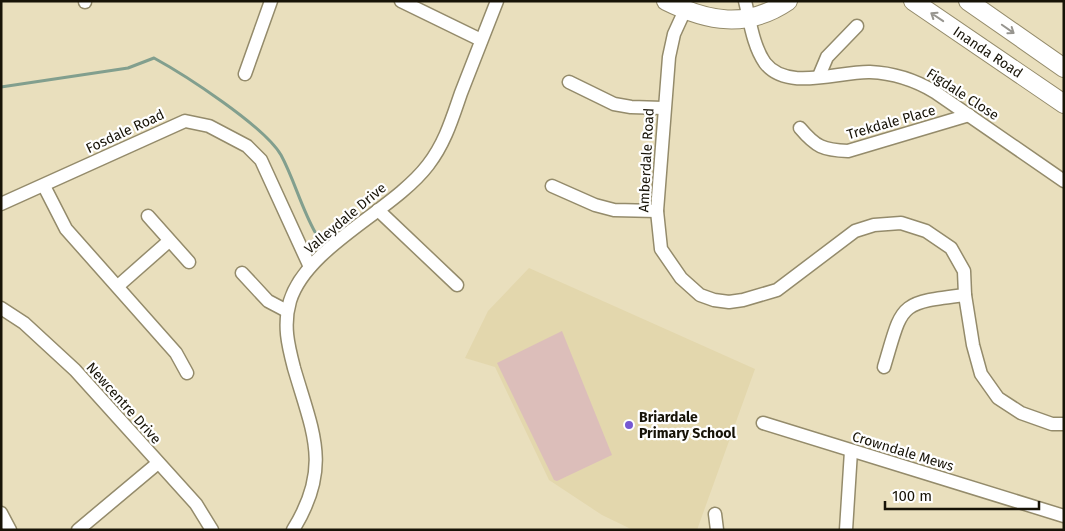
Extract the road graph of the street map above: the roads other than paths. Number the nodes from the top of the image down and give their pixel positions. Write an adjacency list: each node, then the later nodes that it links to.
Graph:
1 (271, 1): 13 (street)
2 (401, 1): 11 (street)
3 (497, 1): 11 (street, Valleydale Drive)
4 (666, 1): 9 (main road)
5 (788, 1): 8 (main road)
6 (913, 1): 16 (main road, Inanda Road, one-way to 6)
7 (968, 1): 12 (main road, one-way to 12)
8 (747, 9): 9 (main road); 14 (street, Figdale Close)
9 (685, 10): 17 (street, Amberdale Road)
10 (857, 26): 14 (street)
11 (481, 40): 24 (street, Valleydale Drive)
12 (1064, 68)
13 (245, 74)
14 (819, 76): 18 (street, Figdale Close)
15 (569, 82): 17 (street)
16 (1064, 104)
17 (663, 108): 25 (street, Amberdale Road)
18 (968, 115): 19 (street, Trekdale Place); 20 (street, Figdale Close)
19 (800, 128)
20 (1064, 181)
21 (44, 186): 23 (street, Fosdale Road); 29 (street, Fosdale Road); 32 (street)
22 (552, 186): 25 (street)
23 (1, 204)
24 (378, 210): 29 (street, Valleydale Drive); 31 (street)
25 (656, 211): 33 (street, Amberdale Road)
26 (148, 216): 27 (street)
27 (169, 241): 28 (street); 32 (street)
28 (189, 262)
29 (310, 267): 35 (street, Valleydale Drive)
30 (242, 273): 35 (street)
31 (457, 285)
32 (118, 286): 37 (street)
33 (965, 295): 36 (street); 39 (street, Amberdale Road)
34 (1, 308): 41 (street, Newcentre Drive)
35 (288, 311): 48 (street, Valleydale Drive)
36 (884, 367)
37 (187, 373)
38 (763, 422): 40 (street, Crowndale Mews)
39 (1064, 424)
40 (851, 451): 44 (street, Crowndale Mews); 50 (street)
41 (158, 463): 46 (street); 47 (street, Newcentre Drive)
42 (1, 513): 45 (street)
43 (715, 514): 49 (street)
44 (1064, 516)
45 (10, 530)
46 (78, 530)
47 (212, 530)
48 (293, 530)
49 (717, 530)
50 (846, 530)

